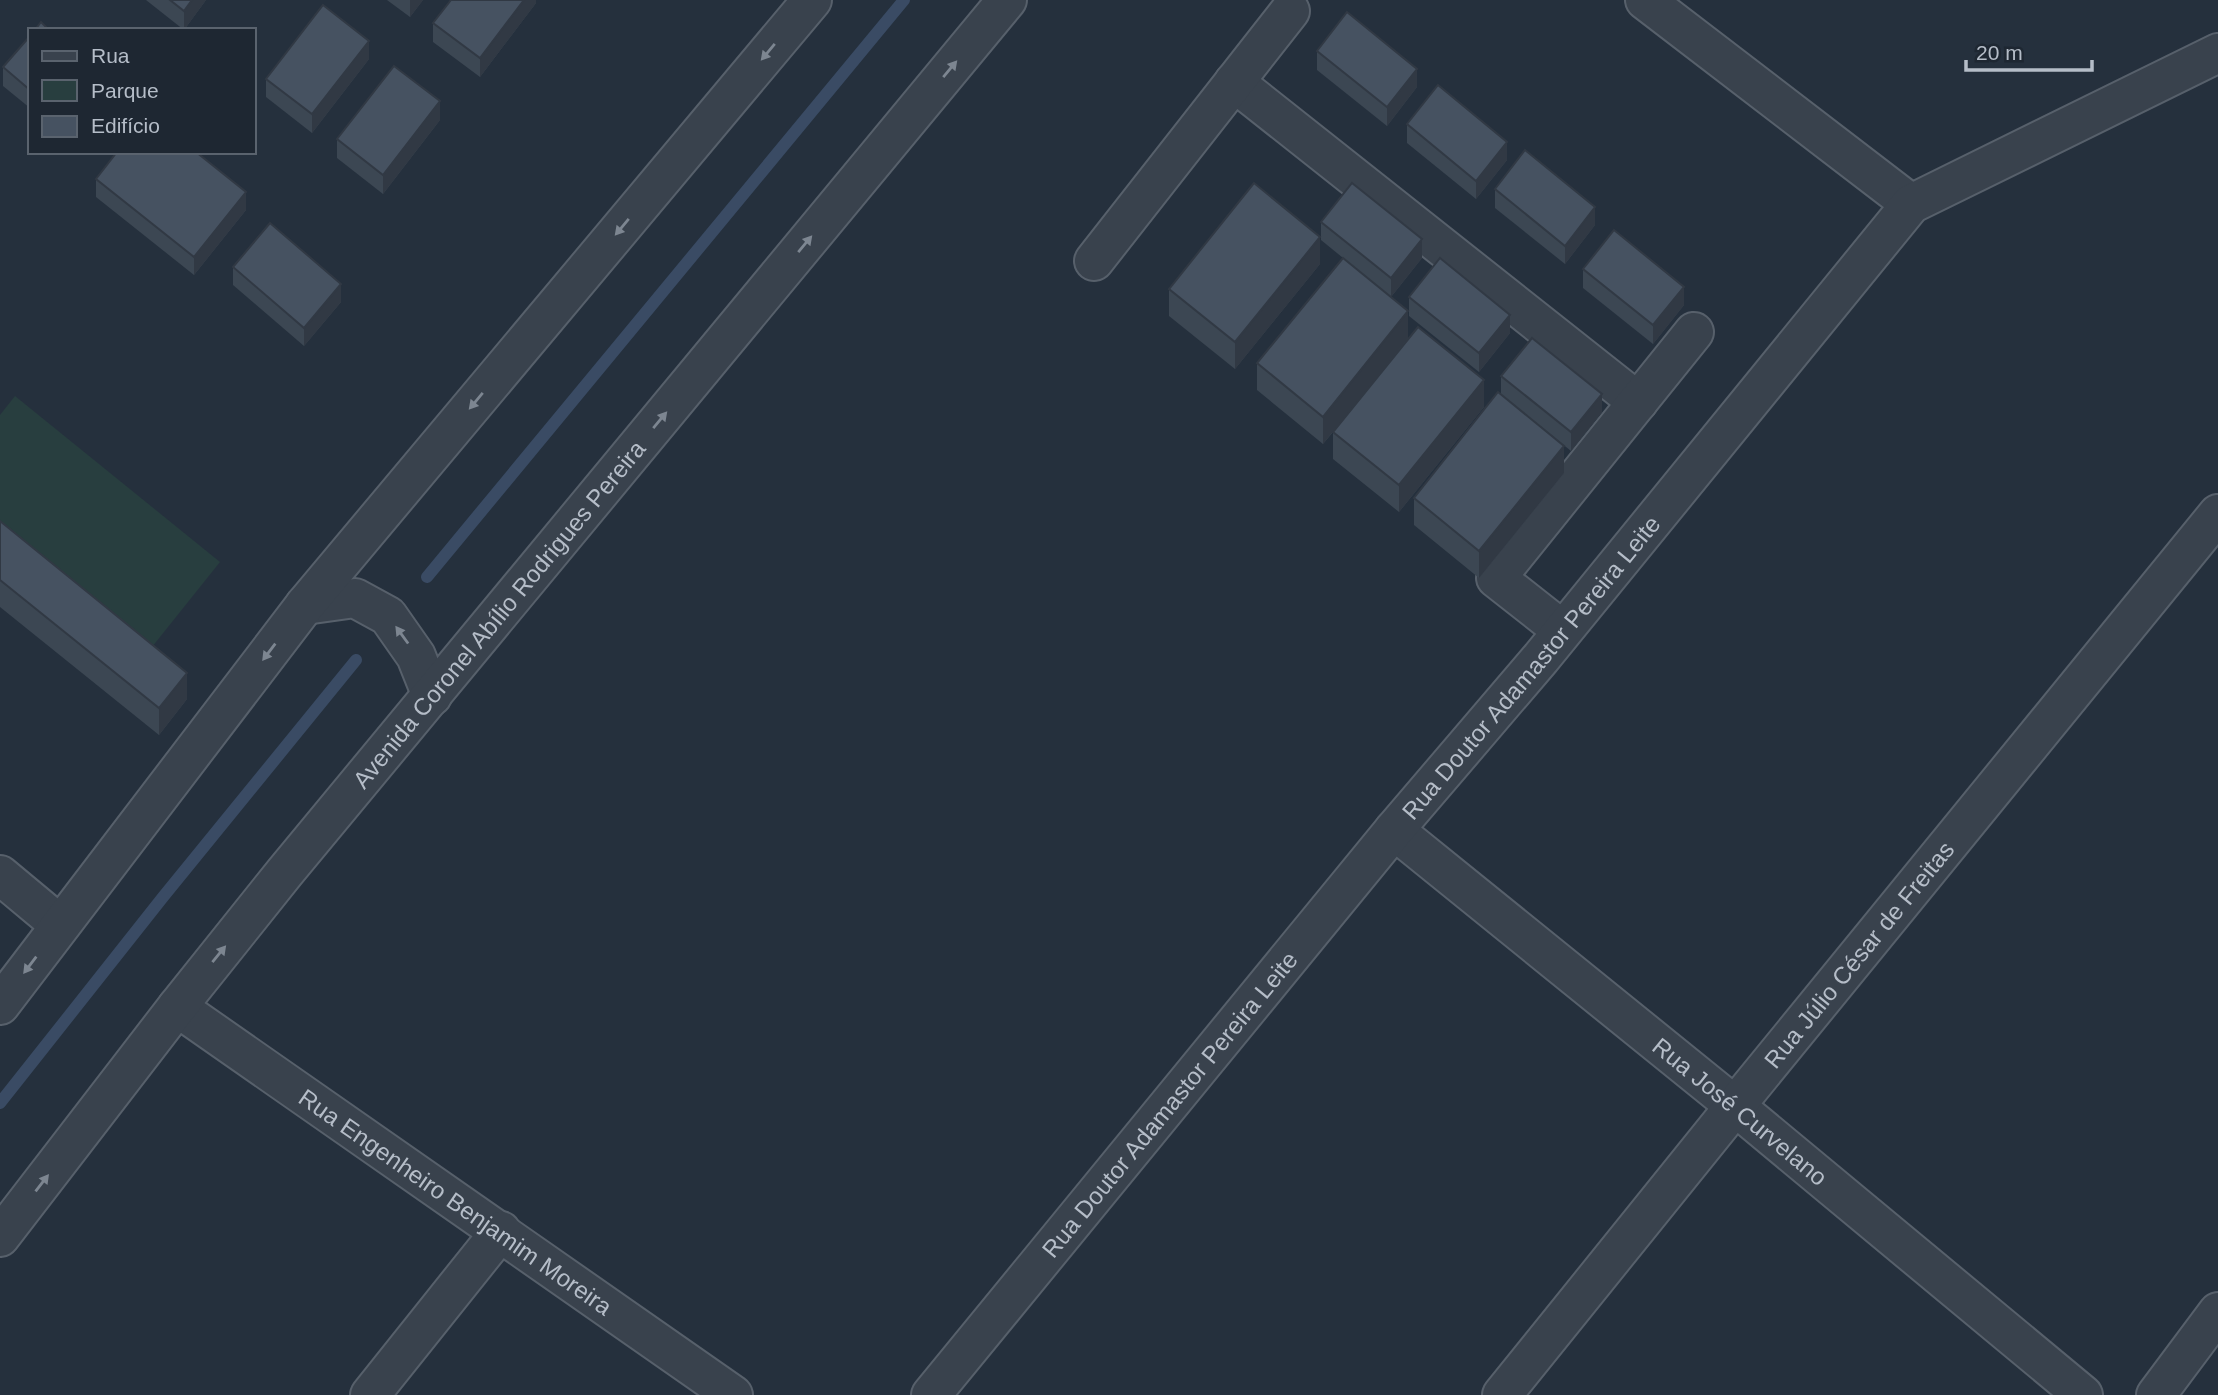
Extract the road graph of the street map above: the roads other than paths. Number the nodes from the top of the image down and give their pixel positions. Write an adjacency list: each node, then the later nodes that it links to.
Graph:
1 (812, 0): 12 (street, one-way to 12)
2 (1007, 0): 14 (street, Avenida Coronel Abílio Rodrigues Pereira, one-way to 2)
3 (1645, 0): 7 (street)
4 (1290, 11): 6 (street)
5 (2218, 53): 7 (street, Rua Doutor Adamastor Pereira Leite)
6 (1234, 82): 8 (street); 10 (street)
7 (1911, 204): 13 (street, Rua Doutor Adamastor Pereira Leite)
8 (1094, 261)
9 (1694, 332): 10 (street)
10 (1638, 402): 13 (street)
11 (2218, 514): 20 (street, Rua Júlio César de Freitas)
12 (304, 605): 14 (street, one-way to 12); 17 (street, one-way to 17)
13 (1562, 630): 15 (street, Rua Doutor Adamastor Pereira Leite)
14 (432, 696): 19 (street, Avenida Coronel Abílio Rodrigues Pereira, one-way to 14)
15 (1394, 830): 20 (street, Rua José Curvelano); 24 (street, Rua Doutor Adamastor Pereira Leite)
16 (0, 875): 17 (street)
17 (60, 925): 18 (street, one-way to 18)
18 (0, 1005)
19 (177, 1007): 21 (street, Rua Engenheiro Benjamim Moreira); 22 (street, Avenida Coronel Abílio Rodrigues Pereira, one-way to 19)
20 (1735, 1106): 27 (street, Rua Júlio César de Freitas); 28 (street, Rua José Curvelano)
21 (501, 1231): 25 (street); 26 (street, Rua Engenheiro Benjamim Moreira)
22 (0, 1237)
23 (2218, 1312): 29 (street)
24 (949, 1388)
25 (370, 1395)
26 (733, 1395)
27 (1502, 1395)
28 (2083, 1395)
29 (2156, 1395)

